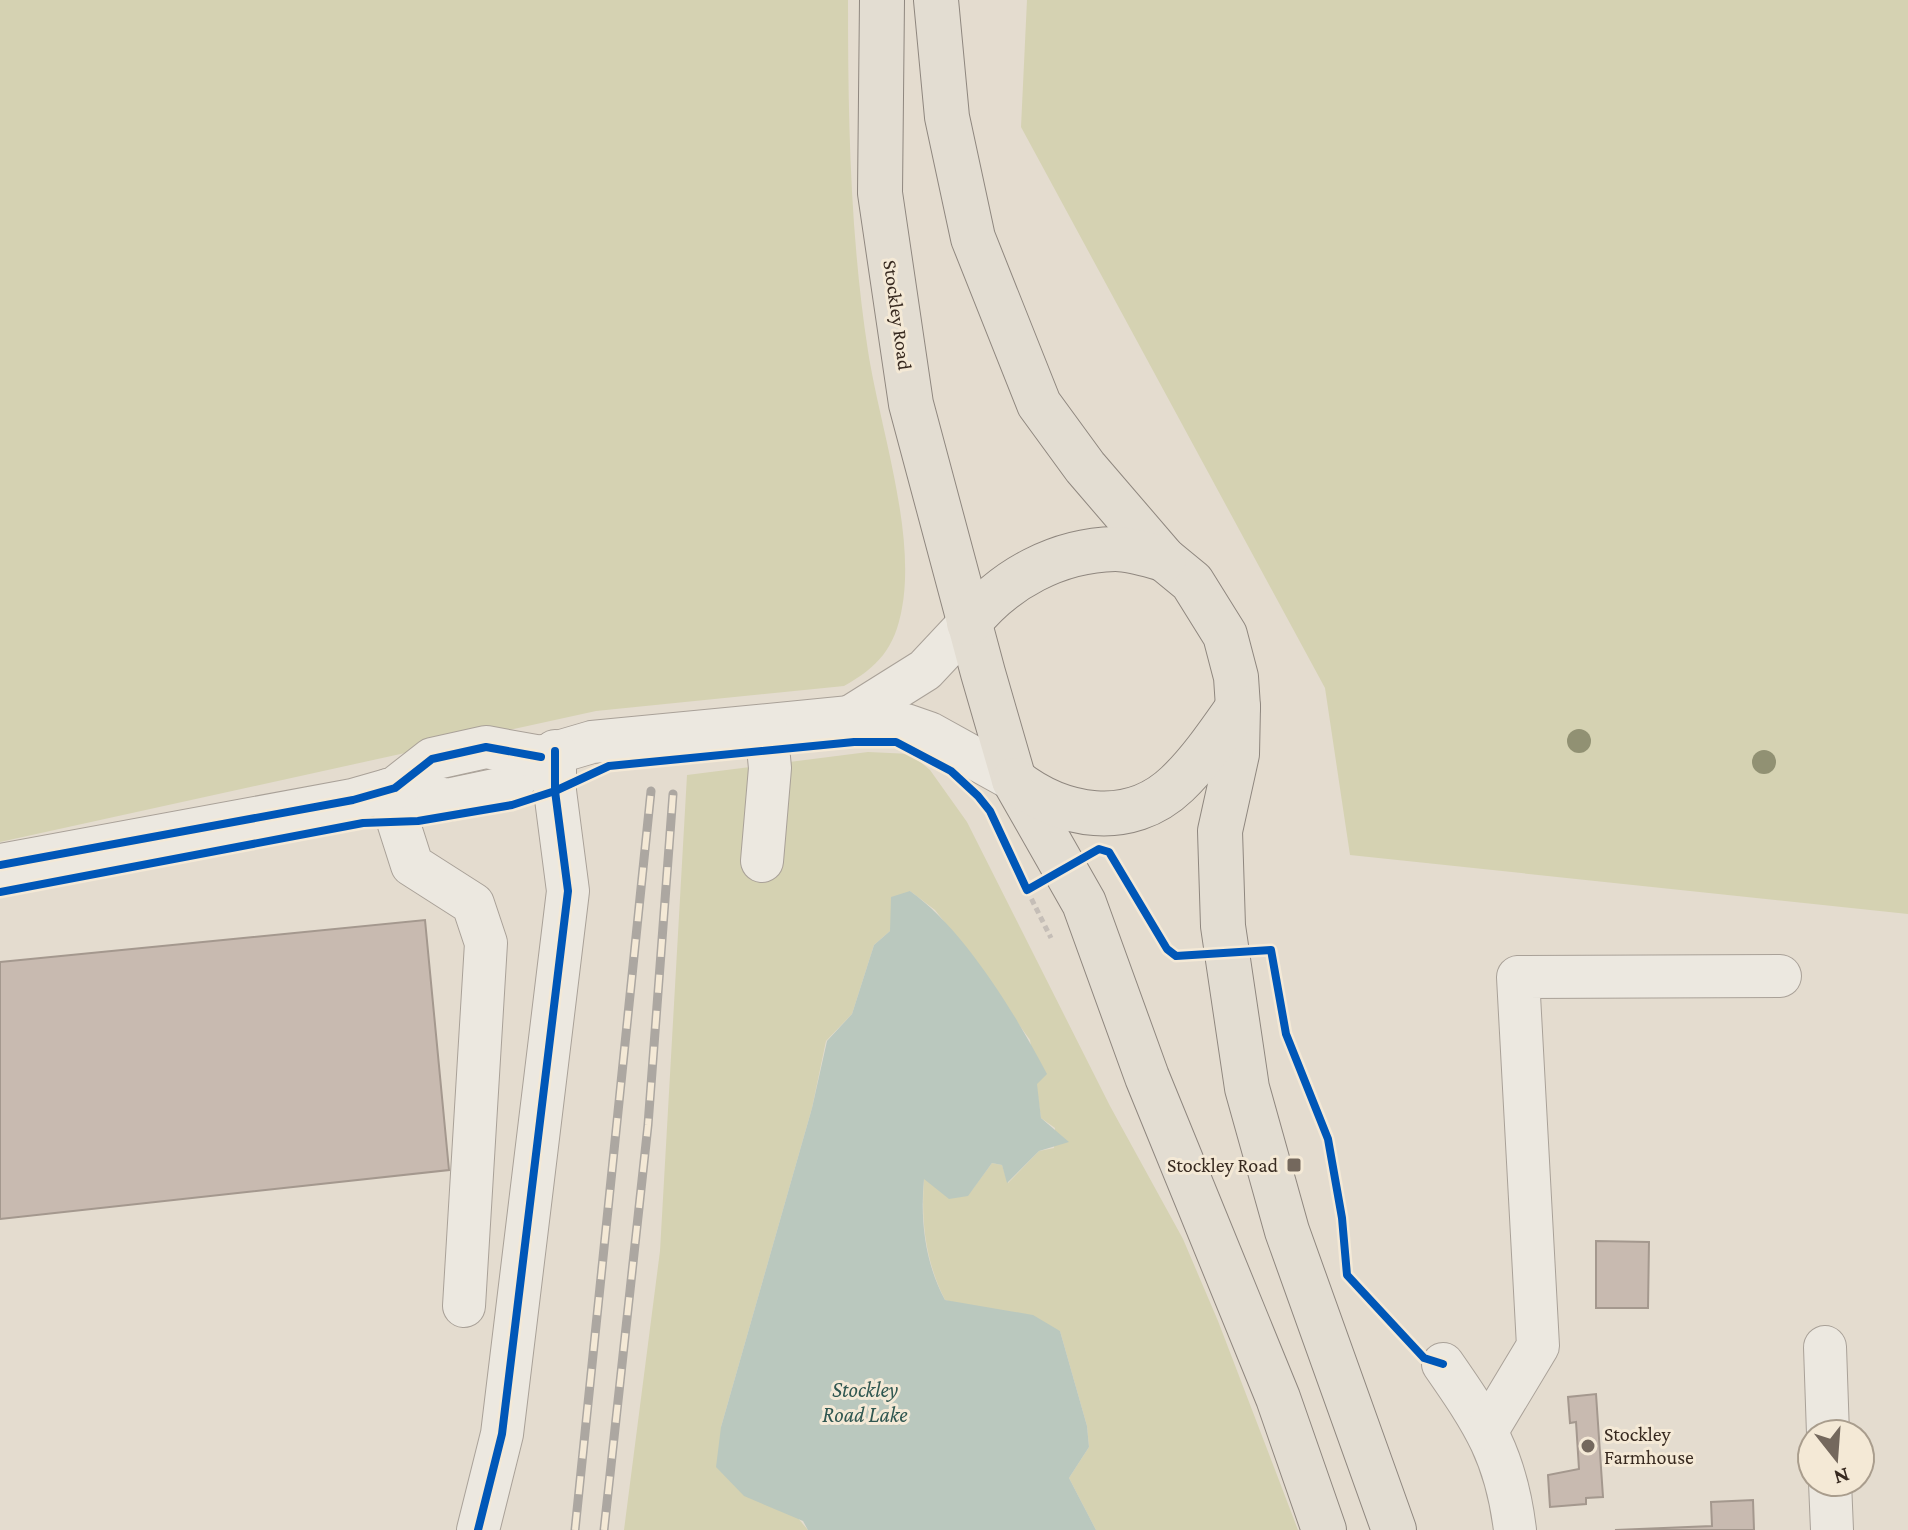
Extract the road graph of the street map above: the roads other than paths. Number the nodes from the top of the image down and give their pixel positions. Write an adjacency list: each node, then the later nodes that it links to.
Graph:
1 (882, 0): 4 (main road, Stockley Road)
2 (936, 0): 3 (main road)
3 (1164, 559): 4 (main road); 5 (main road)
4 (969, 623): 6 (street); 9 (main road, Stockley Road)
5 (1238, 707): 9 (main road); 22 (main road)
6 (850, 717): 7 (street); 9 (street)
7 (766, 726): 8 (street); 11 (street)
8 (548, 754): 10 (street); 20 (street)
9 (1014, 780): 21 (main road, Stockley Road)
10 (392, 789): 12 (street); 14 (street)
11 (762, 861)
12 (0, 865)
13 (1780, 976): 18 (street)
14 (464, 1306)
15 (1825, 1347): 17 (street)
16 (1443, 1364): 18 (street)
17 (1827, 1418)
18 (1488, 1429): 23 (street)
19 (1831, 1498): 24 (street)
20 (478, 1530)
21 (1324, 1530)
22 (1394, 1530)
23 (1515, 1530)
24 (1832, 1530)

